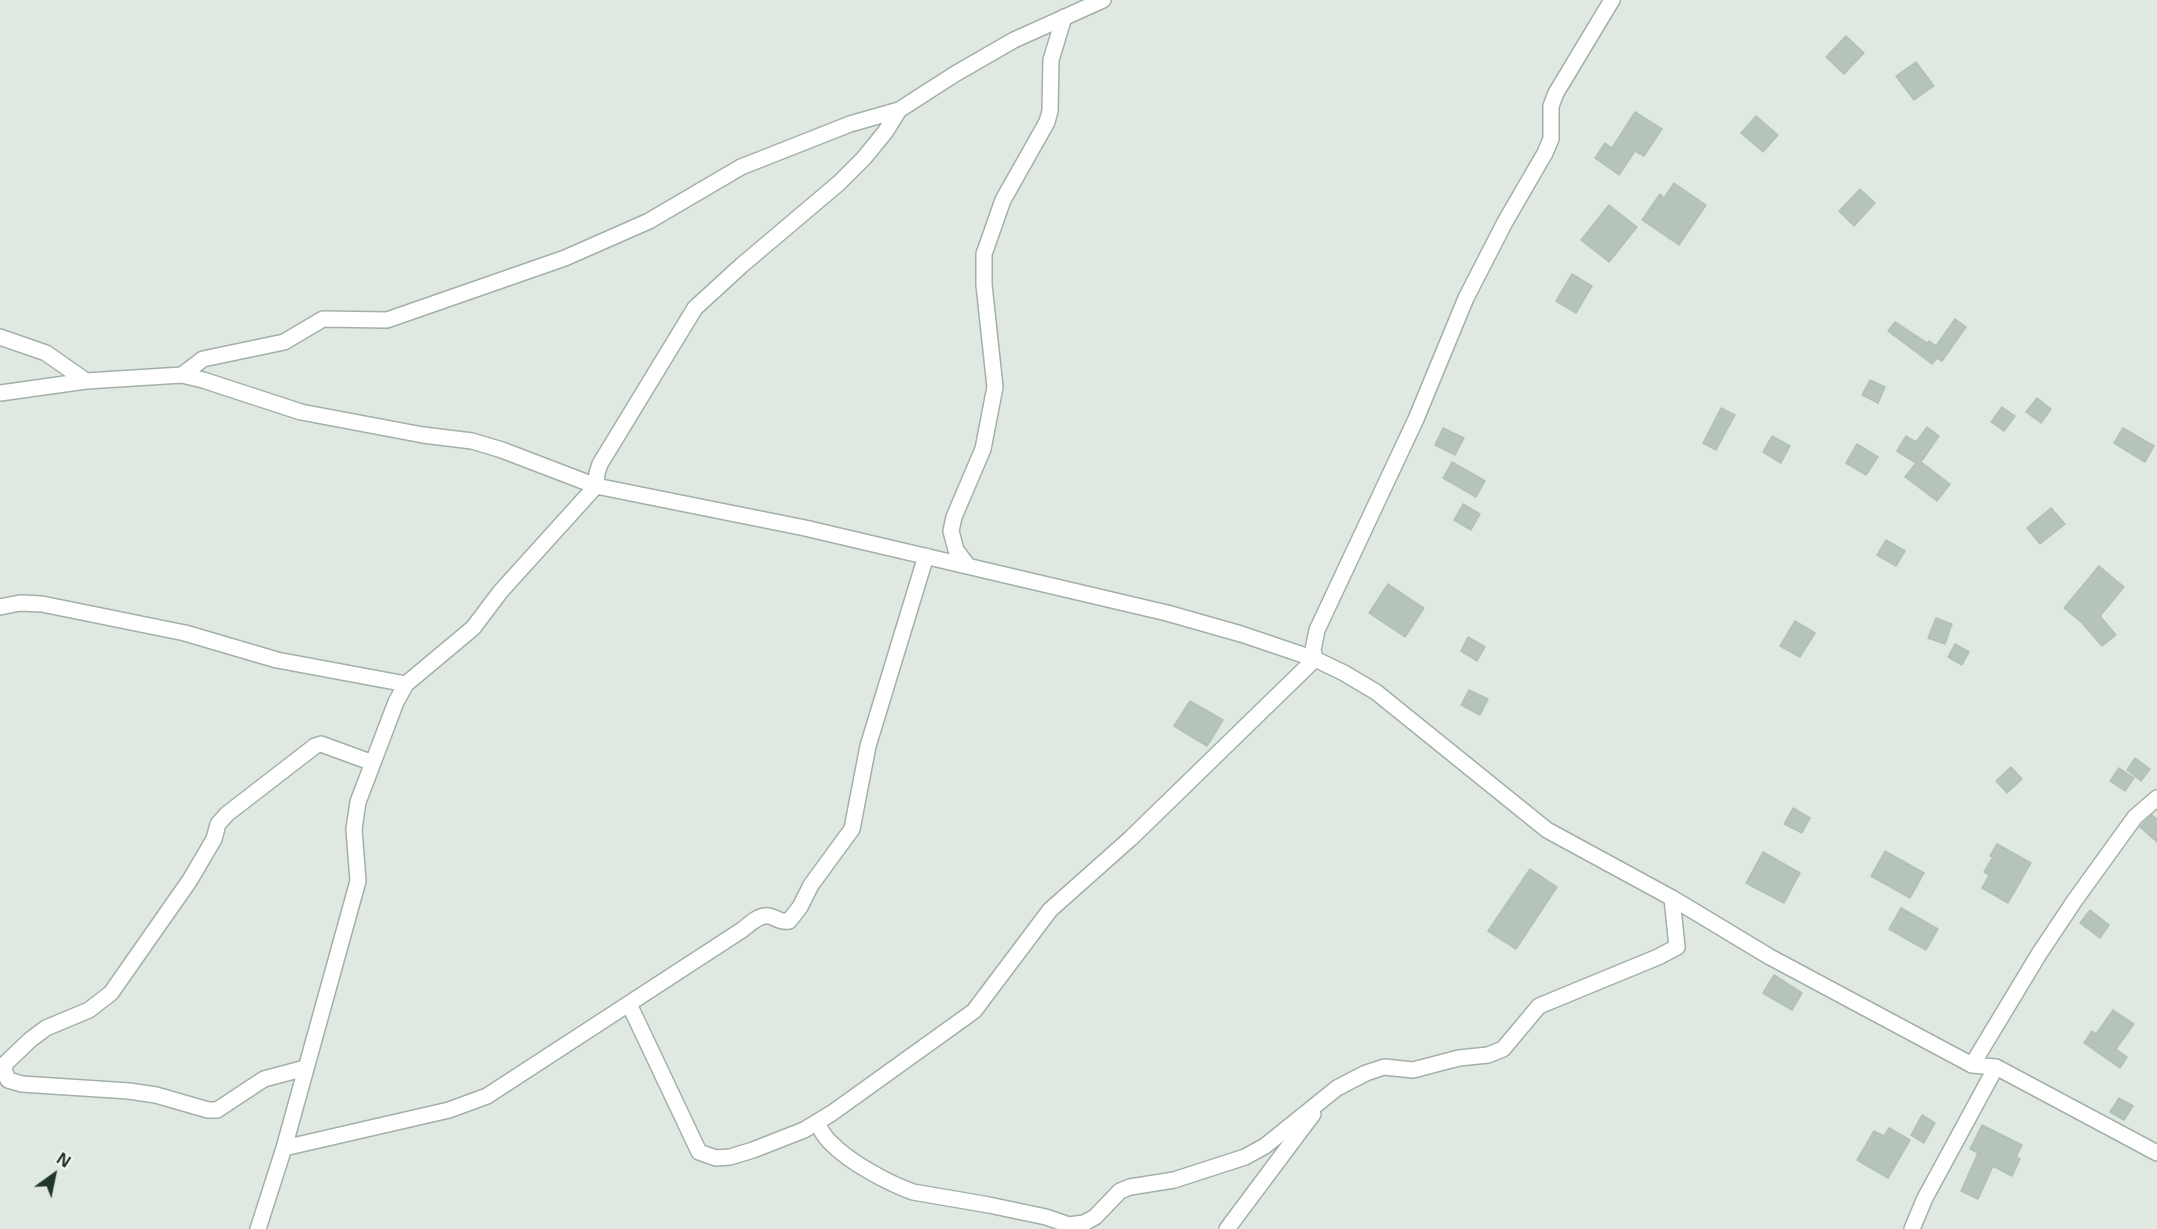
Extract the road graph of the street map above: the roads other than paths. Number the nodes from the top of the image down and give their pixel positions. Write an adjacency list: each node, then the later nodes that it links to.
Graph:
1 (1103, 0): 3 (street)
2 (1612, 0): 13 (street)
3 (1064, 17): 4 (street); 11 (street)
4 (899, 110): 6 (street); 9 (street)
5 (0, 337): 7 (street)
6 (183, 375): 7 (street); 9 (street)
7 (86, 381): 8 (street)
8 (0, 393)
9 (596, 486): 10 (street); 14 (street)
10 (926, 556): 11 (street); 18 (street)
11 (968, 567): 13 (street)
12 (0, 607): 14 (street)
13 (1315, 659): 17 (street); 23 (street)
14 (406, 684): 15 (street)
15 (373, 763): 21 (street); 21 (street)
16 (2157, 798): 19 (street)
17 (1672, 898): 19 (street); 22 (street)
18 (629, 1004): 23 (street); 24 (street)
19 (1972, 1065): 20 (street)
20 (1996, 1067): 25 (street); 28 (street)
21 (305, 1068): 24 (street)
22 (1327, 1095): 23 (street); 27 (street)
23 (817, 1124)
24 (284, 1148): 26 (street)
25 (2157, 1153)
26 (258, 1229)
27 (1227, 1229)
28 (1912, 1229)

